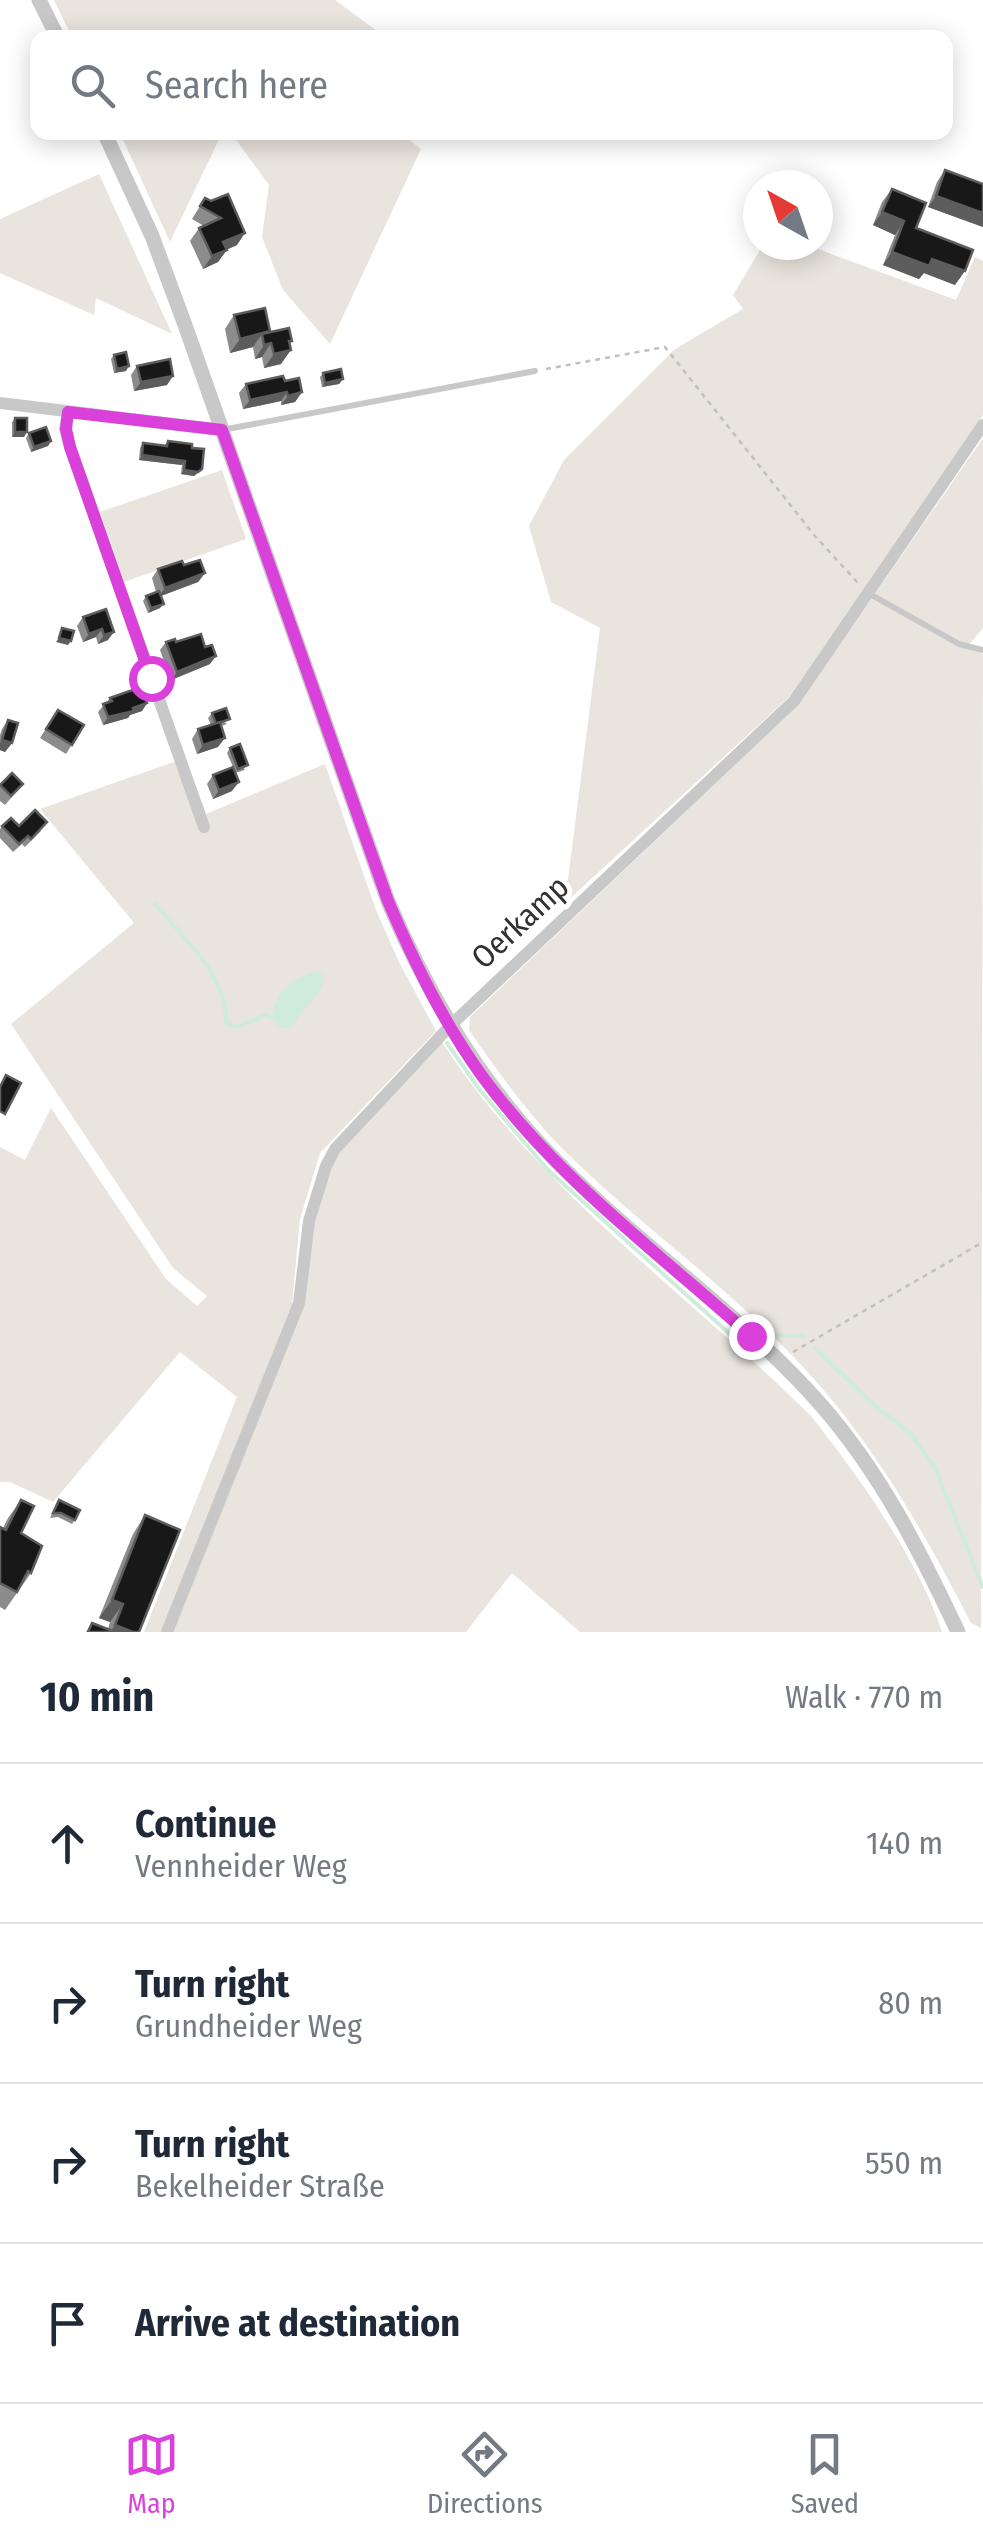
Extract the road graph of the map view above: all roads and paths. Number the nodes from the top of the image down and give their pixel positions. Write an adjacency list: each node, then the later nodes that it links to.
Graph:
1 (39, 0): 2 (street)
2 (54, 30)
3 (108, 140): 8 (street)
4 (536, 371): 8 (lane); 9 (path)
5 (0, 404): 6 (street)
6 (68, 412): 8 (street); 11 (street)
7 (983, 425): 9 (street, Oerkamp)
8 (222, 430): 12 (street)
9 (866, 592): 10 (lane); 12 (street, Oerkamp)
10 (983, 650)
11 (204, 827)
12 (450, 1026): 14 (street); 15 (street, Oerkamp)
13 (983, 1242): 14 (path)
14 (772, 1354): 16 (street)
15 (167, 1632)
16 (958, 1632)

